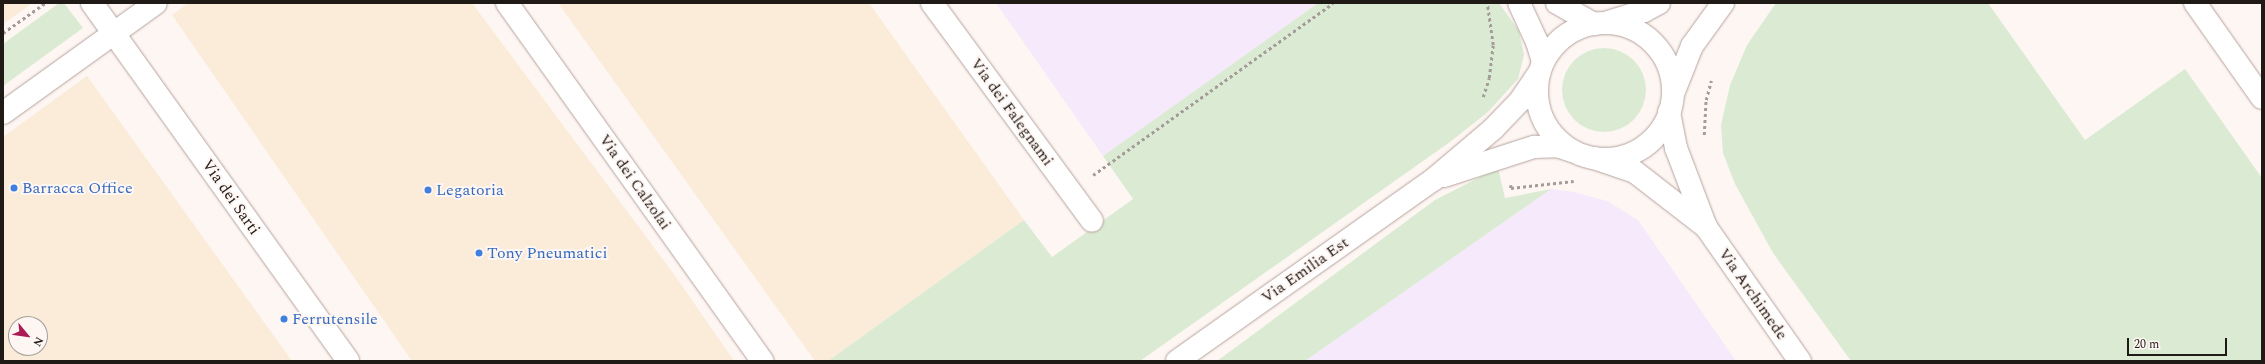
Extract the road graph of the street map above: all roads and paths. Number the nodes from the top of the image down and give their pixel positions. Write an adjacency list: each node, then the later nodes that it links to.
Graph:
1 (45, 3): 14 (path)
2 (92, 3): 15 (street, Via dei Sarti)
3 (156, 3): 15 (street)
4 (507, 3): 31 (street, Via dei Calzolai)
5 (932, 3): 27 (street, Via dei Falegnami)
6 (1333, 3): 27 (path)
7 (1487, 3): 21 (path)
8 (1519, 3): 16 (street)
9 (1557, 3): 13 (street)
10 (1659, 3): 13 (street, Via Emilia Est)
11 (1722, 3): 19 (street, Via Emilia Est)
12 (2195, 3): 18 (street)
13 (1600, 23): 16 (street, Via Emilia Est); 19 (street, Via Emilia Est)
14 (3, 33)
15 (114, 33): 20 (street); 30 (street, Via dei Sarti)
16 (1541, 67): 21 (street, Via Emilia Est); 22 (street)
17 (1713, 74): 24 (path)
18 (2262, 98)
19 (1671, 104): 22 (street, Via Emilia Est); 24 (street, Via Archimede)
20 (3, 114)
21 (1493, 129): 25 (street, Via Emilia Est)
22 (1586, 156): 23 (street, Via Emilia Est); 29 (street, Via Archimede)
23 (1505, 157): 25 (street, Via Emilia Est); 26 (path)
24 (1684, 169): 29 (street, Via Archimede)
25 (1434, 180): 32 (street, Via Emilia Est)
26 (1580, 180)
27 (1070, 192): 28 (street, Via dei Falegnami)
28 (1092, 221)
29 (1706, 227): 33 (street, Via Archimede)
30 (348, 361)
31 (762, 361)
32 (1177, 361)
33 (1800, 361)

